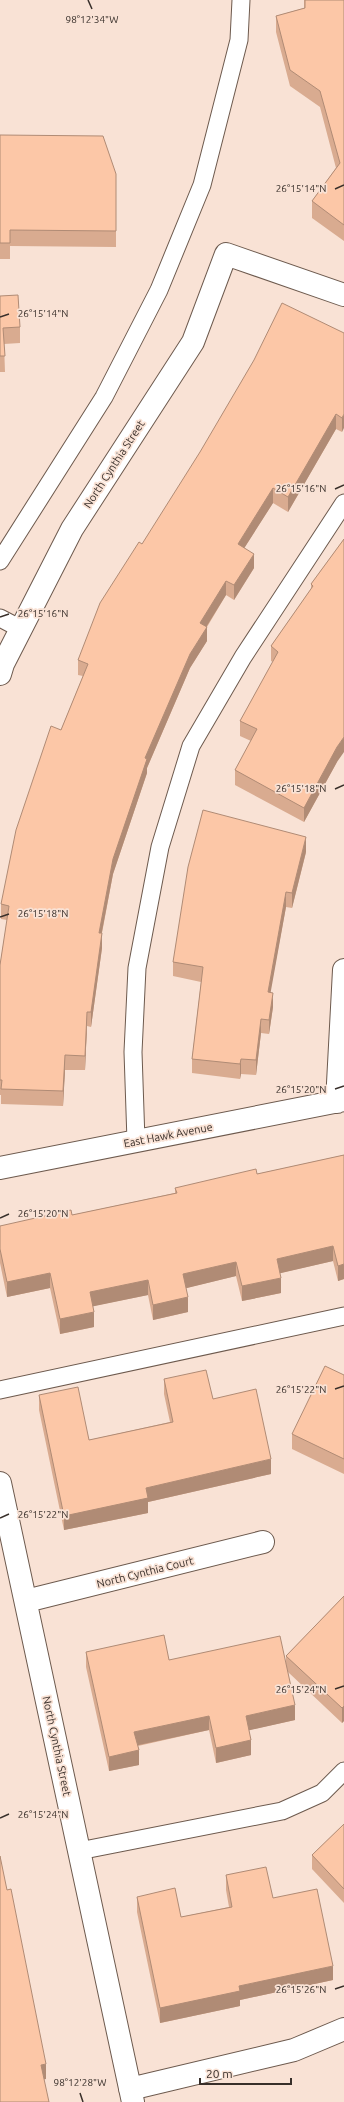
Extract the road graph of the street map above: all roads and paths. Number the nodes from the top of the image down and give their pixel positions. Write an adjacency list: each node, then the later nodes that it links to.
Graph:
1 (241, 0): 4 (lane)
2 (344, 295): 6 (street, North Cynthia Street)
3 (344, 503): 10 (lane)
4 (0, 561)
5 (0, 618): 6 (lane)
6 (21, 628): 7 (street, North Cynthia Street)
7 (0, 674)
8 (344, 970): 9 (street)
9 (340, 1101): 10 (street, East Hawk Avenue)
10 (136, 1141): 11 (street, East Hawk Avenue)
11 (0, 1168)
12 (344, 1316): 13 (lane)
13 (0, 1390)
14 (0, 1483): 16 (street, North Cynthia Street)
15 (263, 1542): 16 (street, North Cynthia Court)
16 (26, 1601): 18 (street, North Cynthia Street)
17 (344, 1771): 18 (lane)
18 (79, 1851): 20 (street, North Cynthia Street)
19 (344, 2029): 20 (street)
20 (131, 2095)

